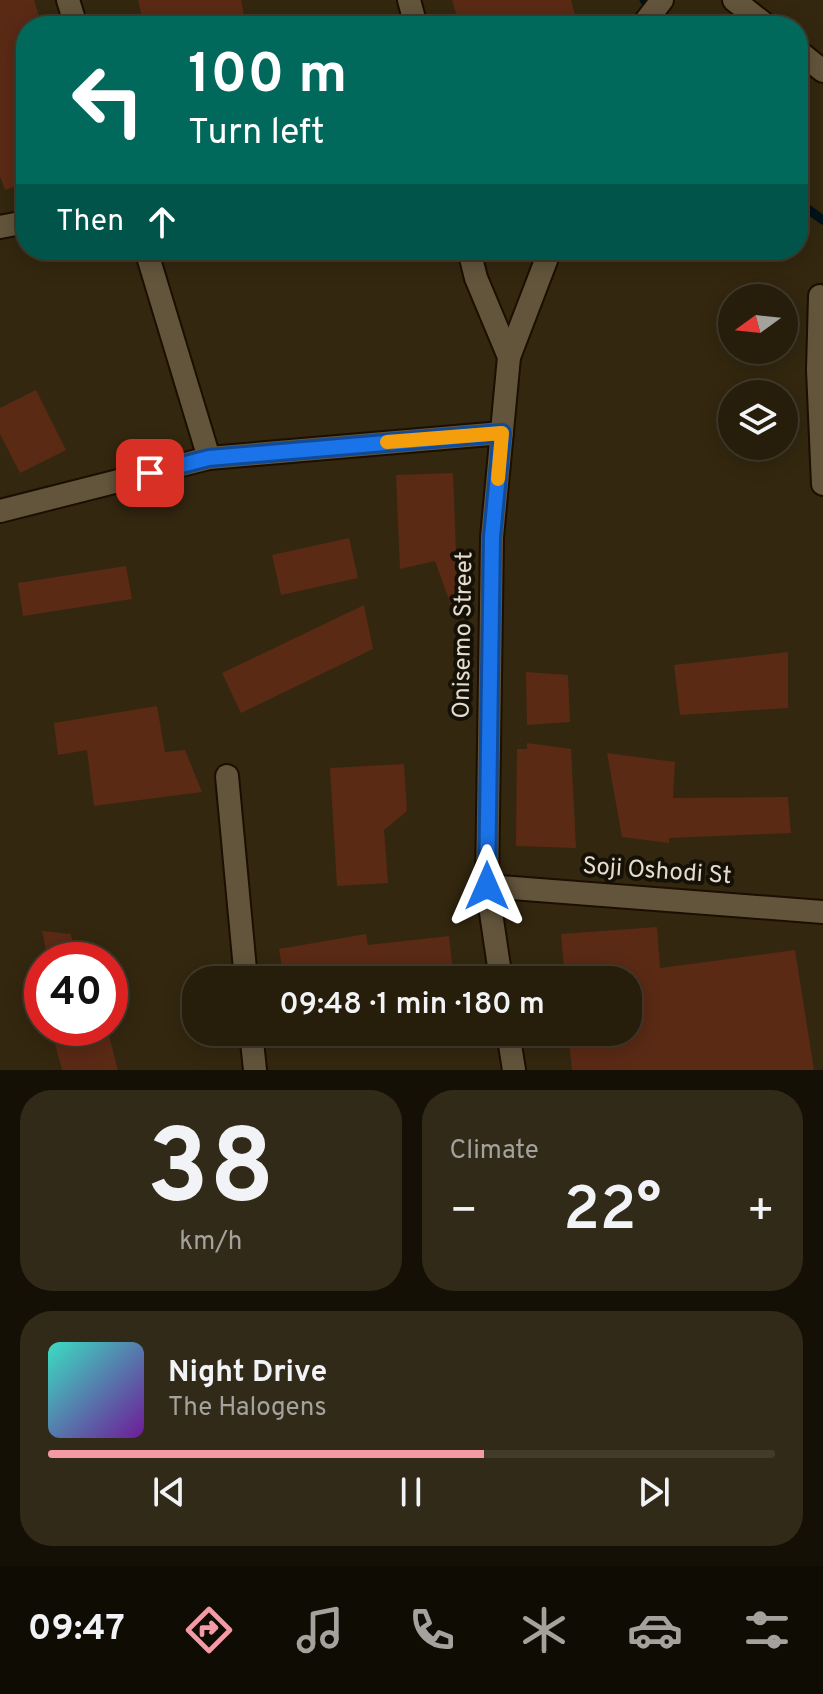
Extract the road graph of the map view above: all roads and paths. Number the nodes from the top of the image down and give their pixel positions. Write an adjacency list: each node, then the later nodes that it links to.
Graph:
1 (734, 0): 2 (street)
2 (754, 16)
3 (149, 260): 9 (street)
4 (472, 260): 7 (street)
5 (546, 260): 7 (street, Onisemo Street)
6 (820, 296): 10 (street)
7 (509, 357): 8 (street, Onisemo Street)
8 (502, 433): 9 (street); 13 (street, Onisemo Street)
9 (209, 458): 11 (street)
10 (823, 484)
11 (0, 511)
12 (227, 776): 15 (street)
13 (487, 886): 14 (street, Soji Oshodi St); 16 (street, Onisemo Street)
14 (823, 912)
15 (245, 966)
16 (499, 966)
17 (252, 1046): 19 (street)
18 (510, 1046): 20 (street)
19 (255, 1070)
20 (514, 1070)

